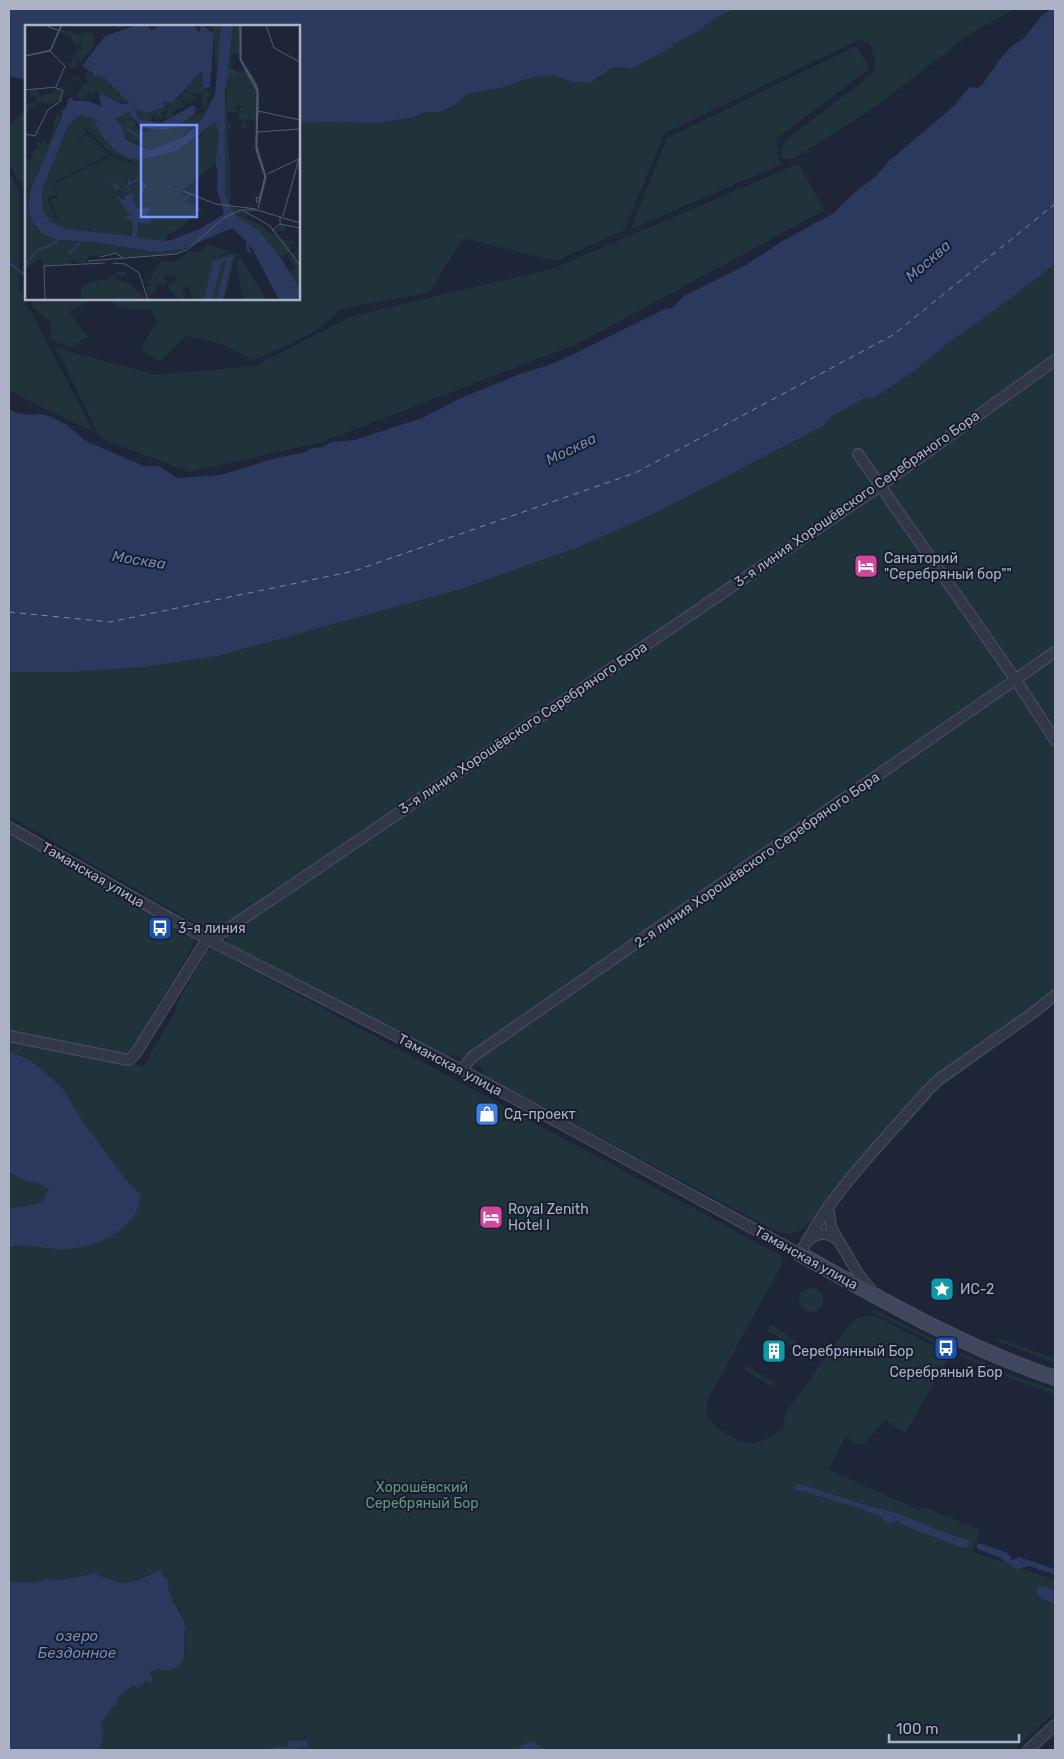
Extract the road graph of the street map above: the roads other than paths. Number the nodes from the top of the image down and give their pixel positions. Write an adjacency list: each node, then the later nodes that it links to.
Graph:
1 (1055, 360): 3 (street, 3-я линия Хорошёвского Серебряного Бора)
2 (858, 454): 3 (street)
3 (880, 486): 5 (street); 8 (street, 3-я линия Хорошёвского Серебряного Бора)
4 (1055, 652): 5 (street, 2-я линия Хорошёвского Серебряного Бора)
5 (1016, 680): 6 (street); 11 (street, 2-я линия Хорошёвского Серебряного Бора)
6 (1055, 740)
7 (9, 827): 8 (street, Таманская улица)
8 (207, 939): 10 (street); 11 (street, Таманская улица)
9 (1055, 995): 12 (street)
10 (9, 1036)
11 (462, 1070): 14 (street, Таманская улица)
12 (828, 1207): 13 (street); 14 (street)
13 (838, 1240): 14 (street); 15 (street)
14 (803, 1248): 15 (street, Таманская улица)
15 (854, 1278): 16 (street, Таманская улица)
16 (1055, 1378)
17 (1055, 1725): 18 (street)
18 (1028, 1750)

